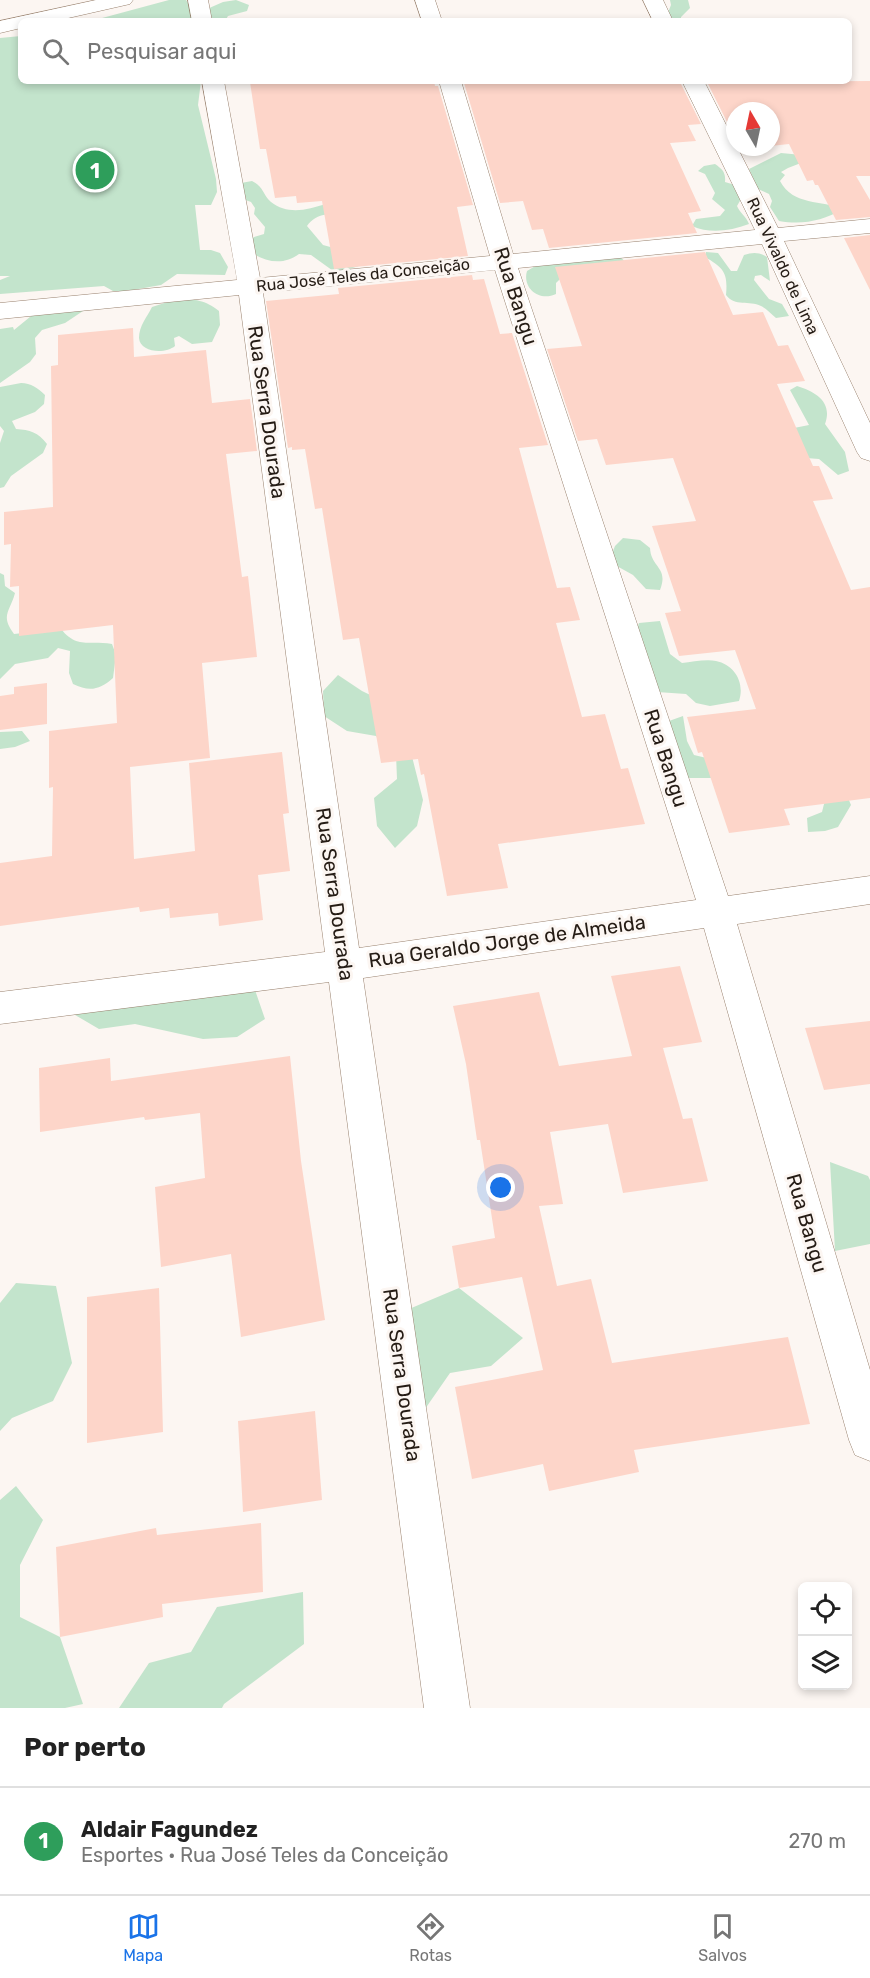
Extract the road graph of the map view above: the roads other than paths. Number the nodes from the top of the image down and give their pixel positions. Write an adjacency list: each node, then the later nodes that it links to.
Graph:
1 (123, 0): 5 (street)
2 (198, 0): 6 (street)
3 (425, 0): 7 (street)
4 (652, 0): 8 (street)
5 (41, 18)
6 (201, 18)
7 (431, 18)
8 (661, 18)
9 (18, 23): 10 (street)
10 (0, 27)
11 (214, 84): 17 (street, Rua Serra Dourada)
12 (451, 84): 16 (street, Rua Bangu)
13 (694, 84): 15 (street, Rua Vivaldo de Lima)
14 (870, 226): 15 (street, Rua José Teles da Conceição)
15 (770, 236): 16 (street, Rua José Teles da Conceição); 19 (street, Rua Vivaldo de Lima)
16 (504, 262): 17 (street, Rua José Teles da Conceição); 21 (street, Rua Bangu)
17 (250, 286): 18 (street, Rua José Teles da Conceição); 22 (street, Rua Serra Dourada)
18 (0, 311)
19 (870, 452)
20 (870, 890): 21 (street, Rua Geraldo Jorge de Almeida)
21 (716, 910): 22 (street, Rua Geraldo Jorge de Almeida); 24 (street, Rua Bangu)
22 (346, 965): 23 (street, Rua Geraldo Jorge de Almeida); 25 (street, Rua Serra Dourada)
23 (0, 1008)
24 (870, 1440)
25 (447, 1708)

